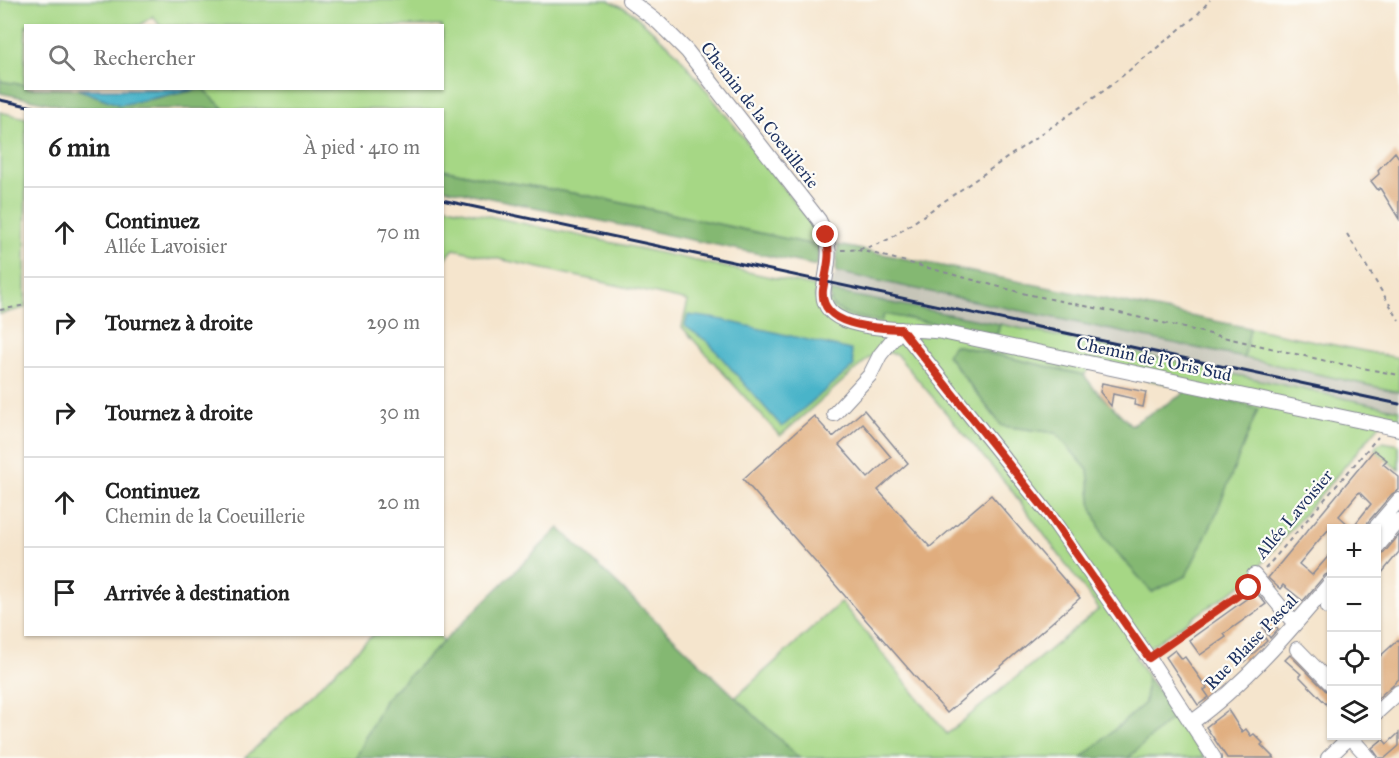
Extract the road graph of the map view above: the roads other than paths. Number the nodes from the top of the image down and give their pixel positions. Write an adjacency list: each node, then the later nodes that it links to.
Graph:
1 (629, 0): 2 (street, Chemin de la Coeuillerie)
2 (827, 271): 3 (street, Chemin de l'Oris Sud)
3 (901, 329): 4 (street); 5 (street, Chemin de l'Oris Sud); 17 (street)
4 (834, 414)
5 (1399, 429)
6 (1399, 500): 8 (street)
7 (1399, 520): 9 (street)
8 (1378, 524)
9 (1381, 543)
10 (1256, 577): 12 (street)
11 (1327, 587): 12 (street, Rue Blaise Pascal)
12 (1295, 624): 17 (street, Rue Blaise Pascal)
13 (1297, 649): 14 (street)
14 (1327, 680)
15 (1399, 692): 16 (street)
16 (1381, 708)
17 (1191, 723): 20 (street)
18 (1346, 740): 21 (street)
19 (1353, 740): 22 (street)
20 (1214, 758)
21 (1328, 758)
22 (1369, 758)

